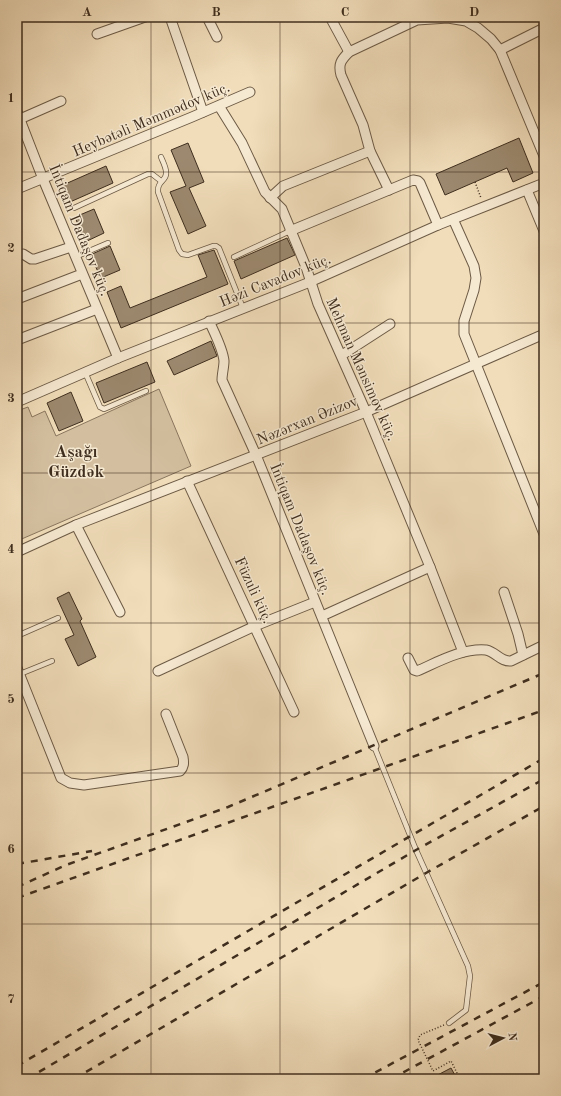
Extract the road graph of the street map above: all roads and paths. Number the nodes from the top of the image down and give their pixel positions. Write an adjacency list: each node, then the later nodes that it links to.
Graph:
1 (145, 17): 6 (street)
2 (170, 17): 13 (street)
3 (207, 17): 7 (street)
4 (330, 17): 9 (street)
5 (544, 28): 8 (street)
6 (97, 34)
7 (216, 37)
8 (500, 50): 9 (street); 16 (street)
9 (349, 52): 15 (street)
10 (250, 92): 12 (street, Heybətəli Məmmədov küç.)
11 (61, 101): 14 (street)
12 (219, 106): 13 (street, Heybətəli Məmmədov küç.); 25 (street, Mehman Mənsimov küç.)
13 (203, 112): 18 (street, Heybətəli Məmmədov küç.)
14 (18, 115): 18 (street, İntiqam Dadaşov küç.)
15 (370, 151): 23 (street); 25 (street)
16 (544, 156)
17 (161, 157): 19 (lane)
18 (43, 179): 22 (street, Heybətəli Məmmədov küç.); 33 (street, İntiqam Dadaşov küç.)
19 (161, 181): 27 (lane); 40 (lane)
20 (475, 182): 26 (path)
21 (544, 184): 24 (street, Həzi Cavadov küç.)
22 (17, 189)
23 (389, 190): 29 (street); 30 (street)
24 (527, 190): 26 (street, Həzi Cavadov küç.); 31 (street)
25 (270, 198): 30 (street, Mehman Mənsimov küç.)
26 (485, 207): 28 (street, Həzi Cavadov küç.)
27 (74, 208)
28 (453, 219): 29 (street, Həzi Cavadov küç.); 48 (street)
29 (438, 225): 38 (street, Həzi Cavadov küç.)
30 (290, 230): 36 (lane); 38 (street, Mehman Mənsimov küç.)
31 (544, 231)
32 (108, 243): 35 (lane)
33 (71, 247): 34 (street); 35 (street, İntiqam Dadaşov küç.)
34 (23, 254)
35 (75, 257): 37 (street, İntiqam Dadaşov küç.)
36 (234, 257)
37 (82, 274): 39 (street); 41 (street, İntiqam Dadaşov küç.)
38 (310, 282): 40 (street, Həzi Cavadov küç.); 46 (street, Mehman Mənsimov küç.)
39 (17, 299)
40 (243, 308): 42 (street, Həzi Cavadov küç.)
41 (97, 309): 45 (street); 47 (street, İntiqam Dadaşov küç.)
42 (209, 321): 47 (street, Həzi Cavadov küç.); 53 (street, İntiqam Dadaşov küç.)
43 (390, 324): 46 (street)
44 (544, 334): 48 (street, Nəzərxan Əzizov)
45 (17, 340)
46 (342, 355): 52 (street, Mehman Mənsimov küç.)
47 (118, 358): 49 (street, Həzi Cavadov küç.)
48 (476, 364): 52 (street, Nəzərxan Əzizov); 55 (street)
49 (85, 372): 50 (lane); 51 (street, Həzi Cavadov küç.)
50 (146, 391)
51 (17, 402)
52 (366, 412): 53 (street, Nəzərxan Əzizov); 59 (street, Mehman Mənsimov küç.)
53 (256, 456): 54 (street, Nəzərxan Əzizov); 61 (street, İntiqam Dadaşov küç.)
54 (187, 481): 56 (street, Nəzərxan Əzizov); 65 (street, Füzuli küç.)
55 (541, 519): 57 (street)
56 (76, 525): 58 (street, Nəzərxan Əzizov); 62 (street)
57 (544, 534)
58 (17, 552)
59 (430, 567): 63 (street); 68 (street, Mehman Mənsimov küç.)
60 (504, 592): 69 (street)
61 (315, 602): 63 (street, İntiqam Dadaşov küç.); 65 (street)
62 (120, 612)
63 (322, 616): 76 (street, İntiqam Dadaşov küç.)
64 (58, 618): 66 (lane)
65 (255, 626): 73 (street); 74 (street, Füzuli küç.)
66 (17, 636)
67 (544, 645): 69 (street)
68 (463, 652): 69 (street); 70 (street)
69 (523, 655)
70 (408, 658)
71 (52, 661): 72 (lane)
72 (18, 671): 75 (street)
73 (158, 671)
74 (294, 712)
75 (166, 714)
76 (374, 746): 77 (lane)
77 (449, 1023): 78 (path)
78 (460, 1079)

